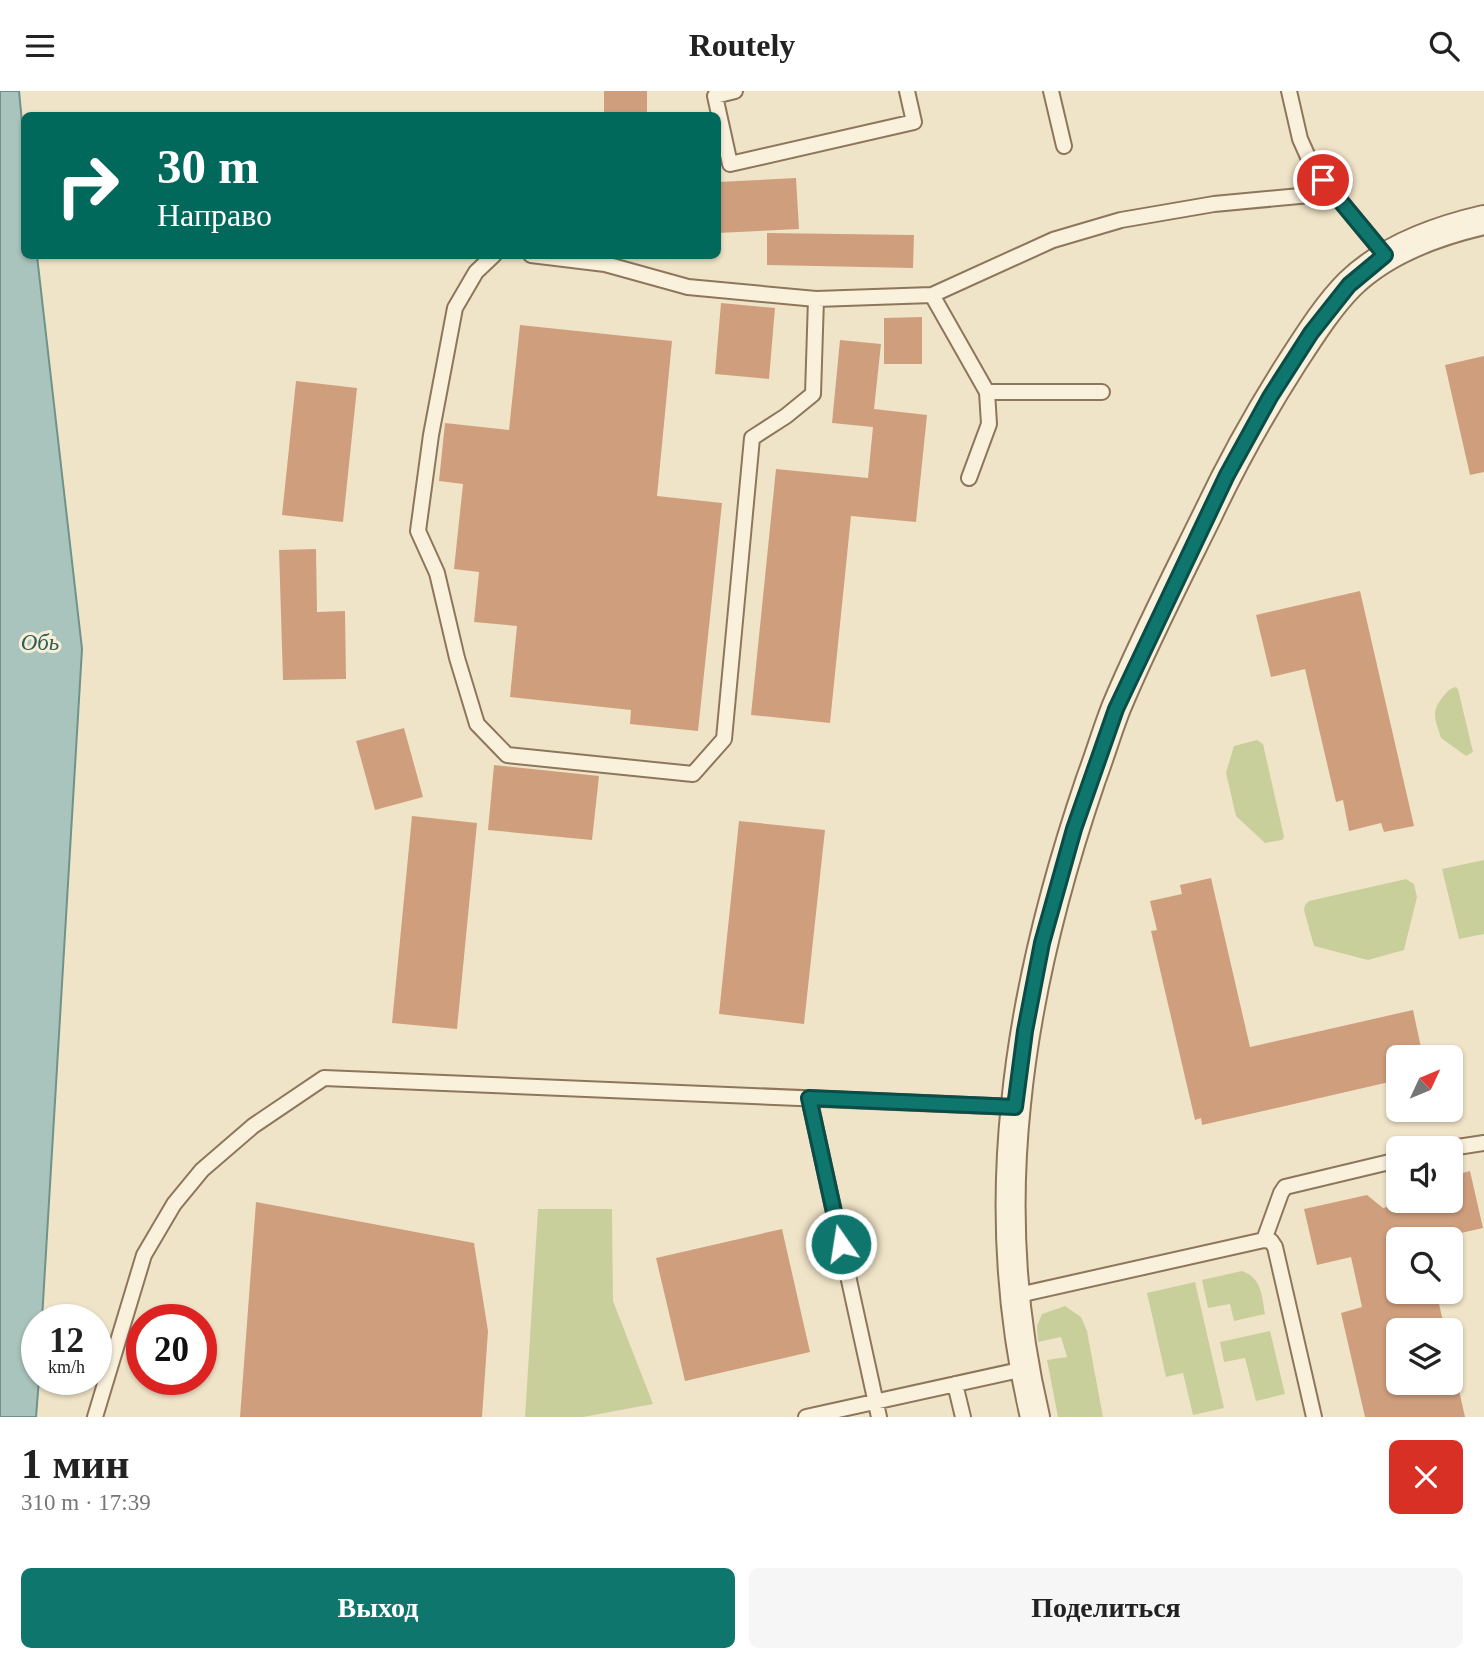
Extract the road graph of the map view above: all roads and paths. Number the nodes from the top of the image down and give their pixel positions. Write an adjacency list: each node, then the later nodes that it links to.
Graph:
1 (735, 91): 5 (lane)
2 (907, 91): 6 (lane)
3 (1051, 91): 7 (lane)
4 (1289, 91): 8 (lane)
5 (719, 112)
6 (721, 123)
7 (1064, 146)
8 (1332, 193): 10 (lane); 13 (lane)
9 (1484, 220): 10 (street)
10 (1385, 255): 19 (street)
11 (490, 259): 14 (lane)
12 (564, 259): 14 (lane)
13 (932, 295): 14 (lane); 15 (lane)
14 (816, 299)
15 (987, 391): 16 (lane); 17 (lane)
16 (1102, 392)
17 (969, 478)
18 (809, 1098): 19 (lane); 27 (lane); 28 (lane)
19 (1015, 1107): 24 (street)
20 (1484, 1143): 21 (lane)
21 (1463, 1146)
22 (1386, 1163): 23 (lane)
23 (1264, 1240): 24 (lane); 33 (lane)
24 (1014, 1296): 25 (street)
25 (1024, 1369): 26 (lane); 32 (street)
26 (955, 1384): 27 (lane); 31 (lane)
27 (876, 1401): 29 (lane); 30 (lane)
28 (95, 1417)
29 (806, 1417)
30 (879, 1417)
31 (963, 1417)
32 (1035, 1417)
33 (1314, 1417)

